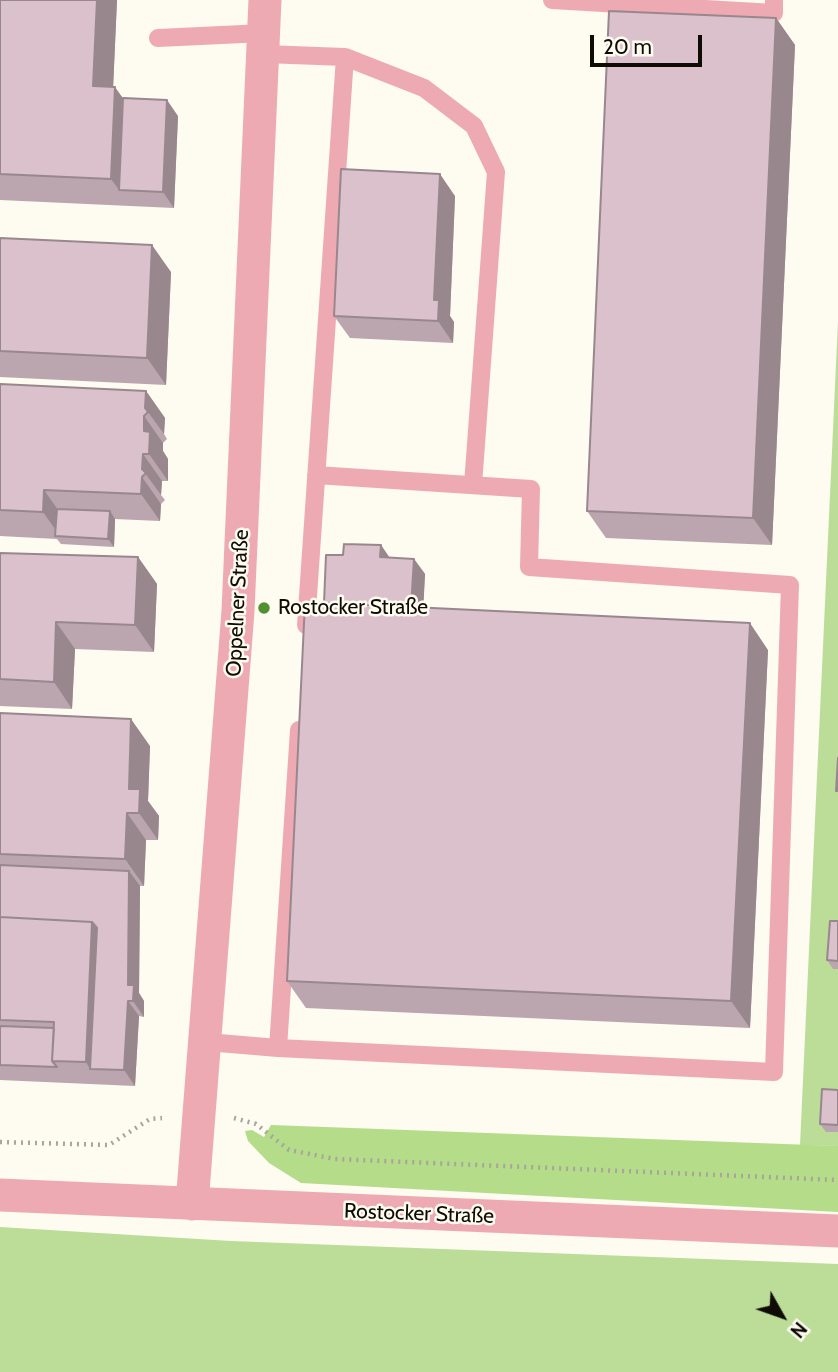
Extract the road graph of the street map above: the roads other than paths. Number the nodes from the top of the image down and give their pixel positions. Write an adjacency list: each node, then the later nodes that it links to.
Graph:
1 (265, 0): 5 (street, Oppelner Straße)
2 (552, 0): 3 (lane)
3 (774, 0)
4 (158, 38): 5 (lane)
5 (264, 43): 6 (lane); 11 (street, Oppelner Straße)
6 (345, 57): 7 (lane); 8 (lane)
7 (316, 475): 8 (lane); 9 (lane)
8 (473, 485): 12 (lane)
9 (305, 638)
10 (301, 707): 12 (lane)
11 (207, 1042): 12 (lane); 14 (street, Oppelner Straße)
12 (278, 1048)
13 (0, 1195): 14 (street, Rostocker Straße)
14 (192, 1204): 15 (street, Rostocker Straße)
15 (838, 1231)

